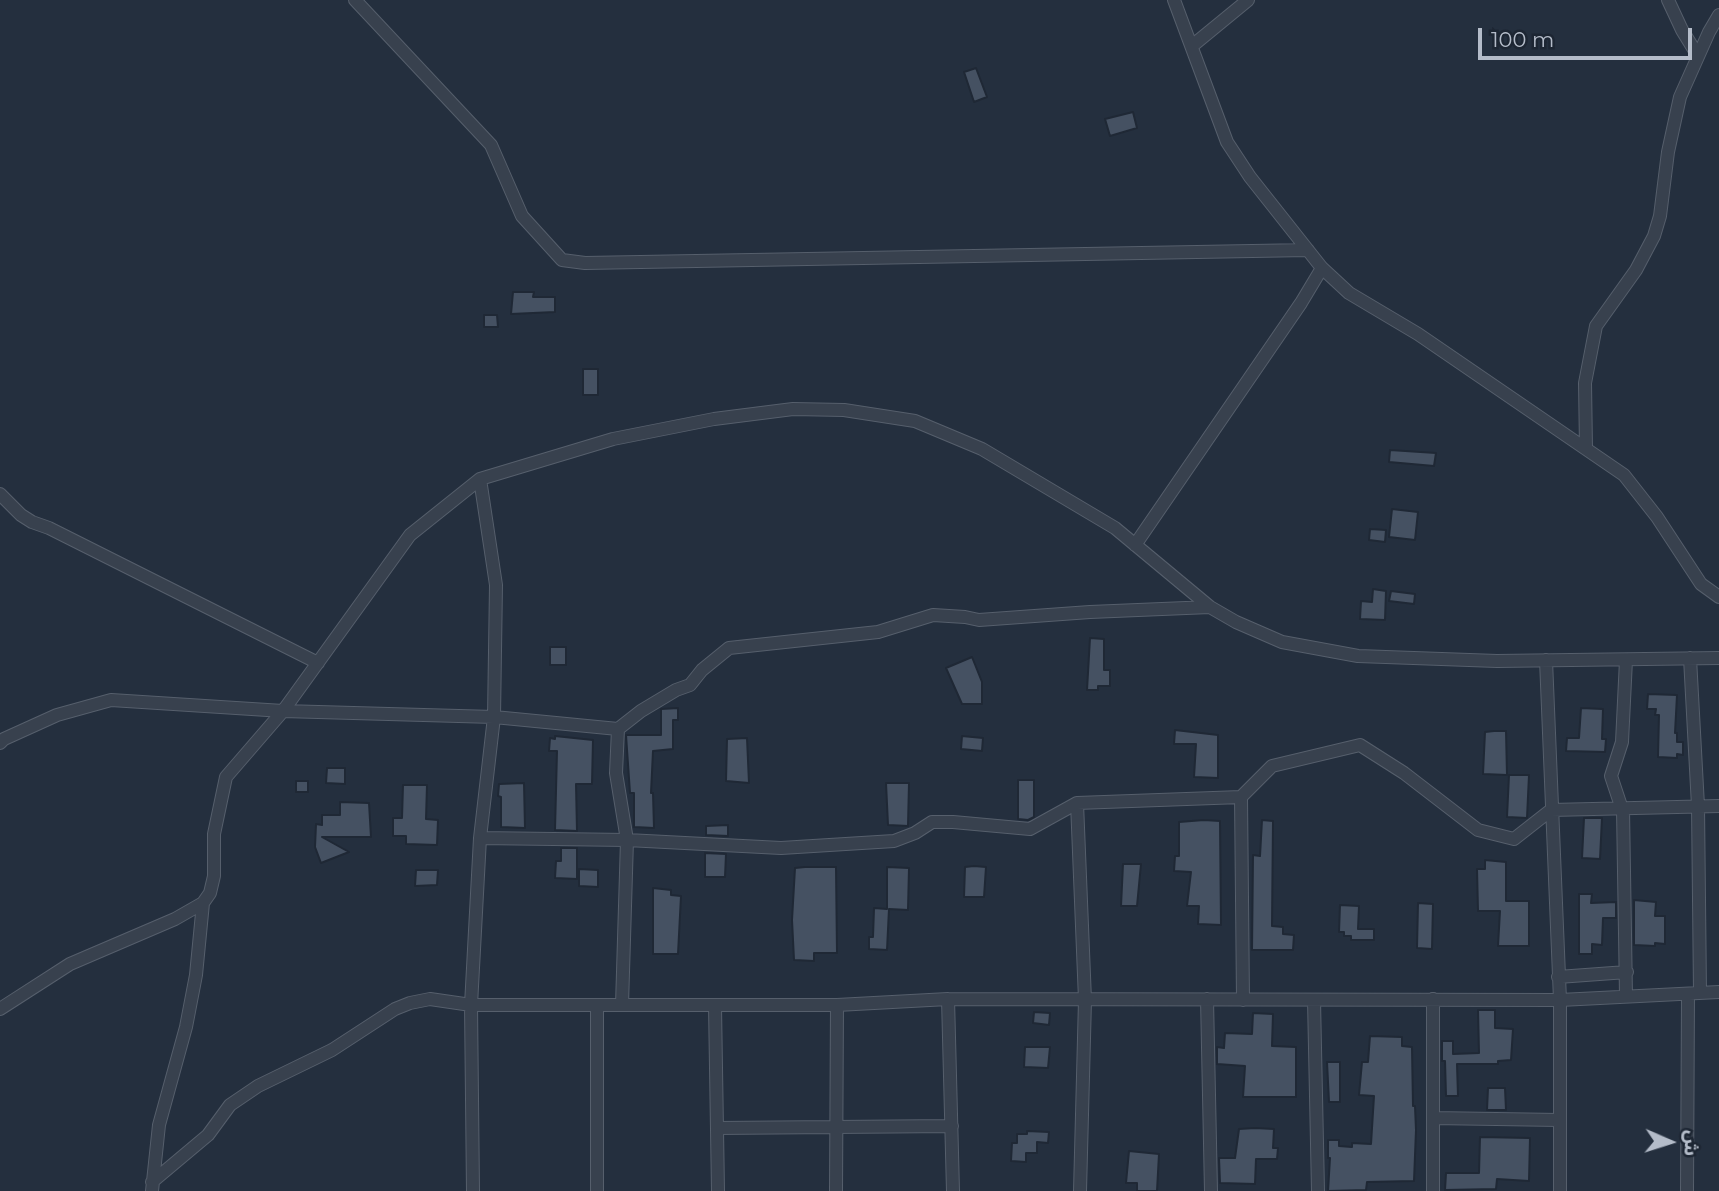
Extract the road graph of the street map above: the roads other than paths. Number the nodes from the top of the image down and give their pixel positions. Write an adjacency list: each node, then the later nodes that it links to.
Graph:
1 (355, 0): 8 (street)
2 (1174, 0): 6 (street)
3 (1248, 0): 6 (street)
4 (1668, 0): 7 (street)
5 (1719, 15): 7 (street)
6 (1192, 46): 8 (street)
7 (1698, 56): 10 (street)
8 (1308, 250): 9 (street)
9 (1322, 268): 10 (street); 13 (street)
10 (1586, 448): 14 (street)
11 (480, 479): 13 (street); 20 (street); 22 (street)
12 (0, 494): 20 (street)
13 (1135, 545): 15 (street)
14 (1719, 597)
15 (1210, 607): 18 (street); 23 (street)
16 (1719, 657): 17 (street)
17 (1690, 658): 19 (street); 27 (street)
18 (1546, 660): 19 (street); 30 (street)
19 (1626, 660): 29 (street)
20 (318, 663): 21 (street)
21 (283, 711): 22 (street); 24 (street); 33 (street)
22 (494, 717): 23 (street); 31 (street)
23 (618, 729): 32 (street)
24 (0, 743)
25 (1241, 797): 26 (street); 30 (street); 43 (street)
26 (1077, 803): 32 (street); 42 (street)
27 (1698, 806): 28 (street); 29 (street); 37 (street)
28 (1719, 806)
29 (1623, 809): 30 (street); 34 (street)
30 (1552, 810): 35 (street)
31 (480, 838): 32 (street); 46 (street)
32 (627, 840): 48 (street)
33 (203, 904): 51 (street); 57 (street)
34 (1627, 972): 35 (street); 38 (street)
35 (1558, 977): 45 (street)
36 (1719, 992): 37 (street)
37 (1694, 994): 38 (street); 68 (street)
38 (1626, 996): 45 (street)
39 (948, 999): 42 (street); 49 (street); 54 (street)
40 (1207, 999): 42 (street); 43 (street); 64 (street)
41 (1433, 999): 44 (street); 45 (street); 52 (street)
42 (1085, 1000): 63 (street)
43 (1243, 1000): 44 (street)
44 (1314, 1000): 65 (street)
45 (1560, 1000): 53 (street)
46 (471, 1005): 47 (street); 57 (street); 58 (street)
47 (597, 1005): 48 (street); 59 (street)
48 (622, 1005): 50 (street)
49 (837, 1005): 50 (street); 55 (street)
50 (715, 1006): 56 (street)
51 (0, 1009)
52 (1433, 1118): 53 (street); 66 (street)
53 (1559, 1120): 67 (street)
54 (952, 1126): 55 (street); 62 (street)
55 (835, 1127): 56 (street); 61 (street)
56 (717, 1128): 60 (street)
57 (152, 1187)
58 (473, 1191)
59 (597, 1191)
60 (718, 1191)
61 (836, 1191)
62 (953, 1191)
63 (1080, 1191)
64 (1211, 1191)
65 (1318, 1191)
66 (1433, 1191)
67 (1560, 1191)
68 (1687, 1191)

